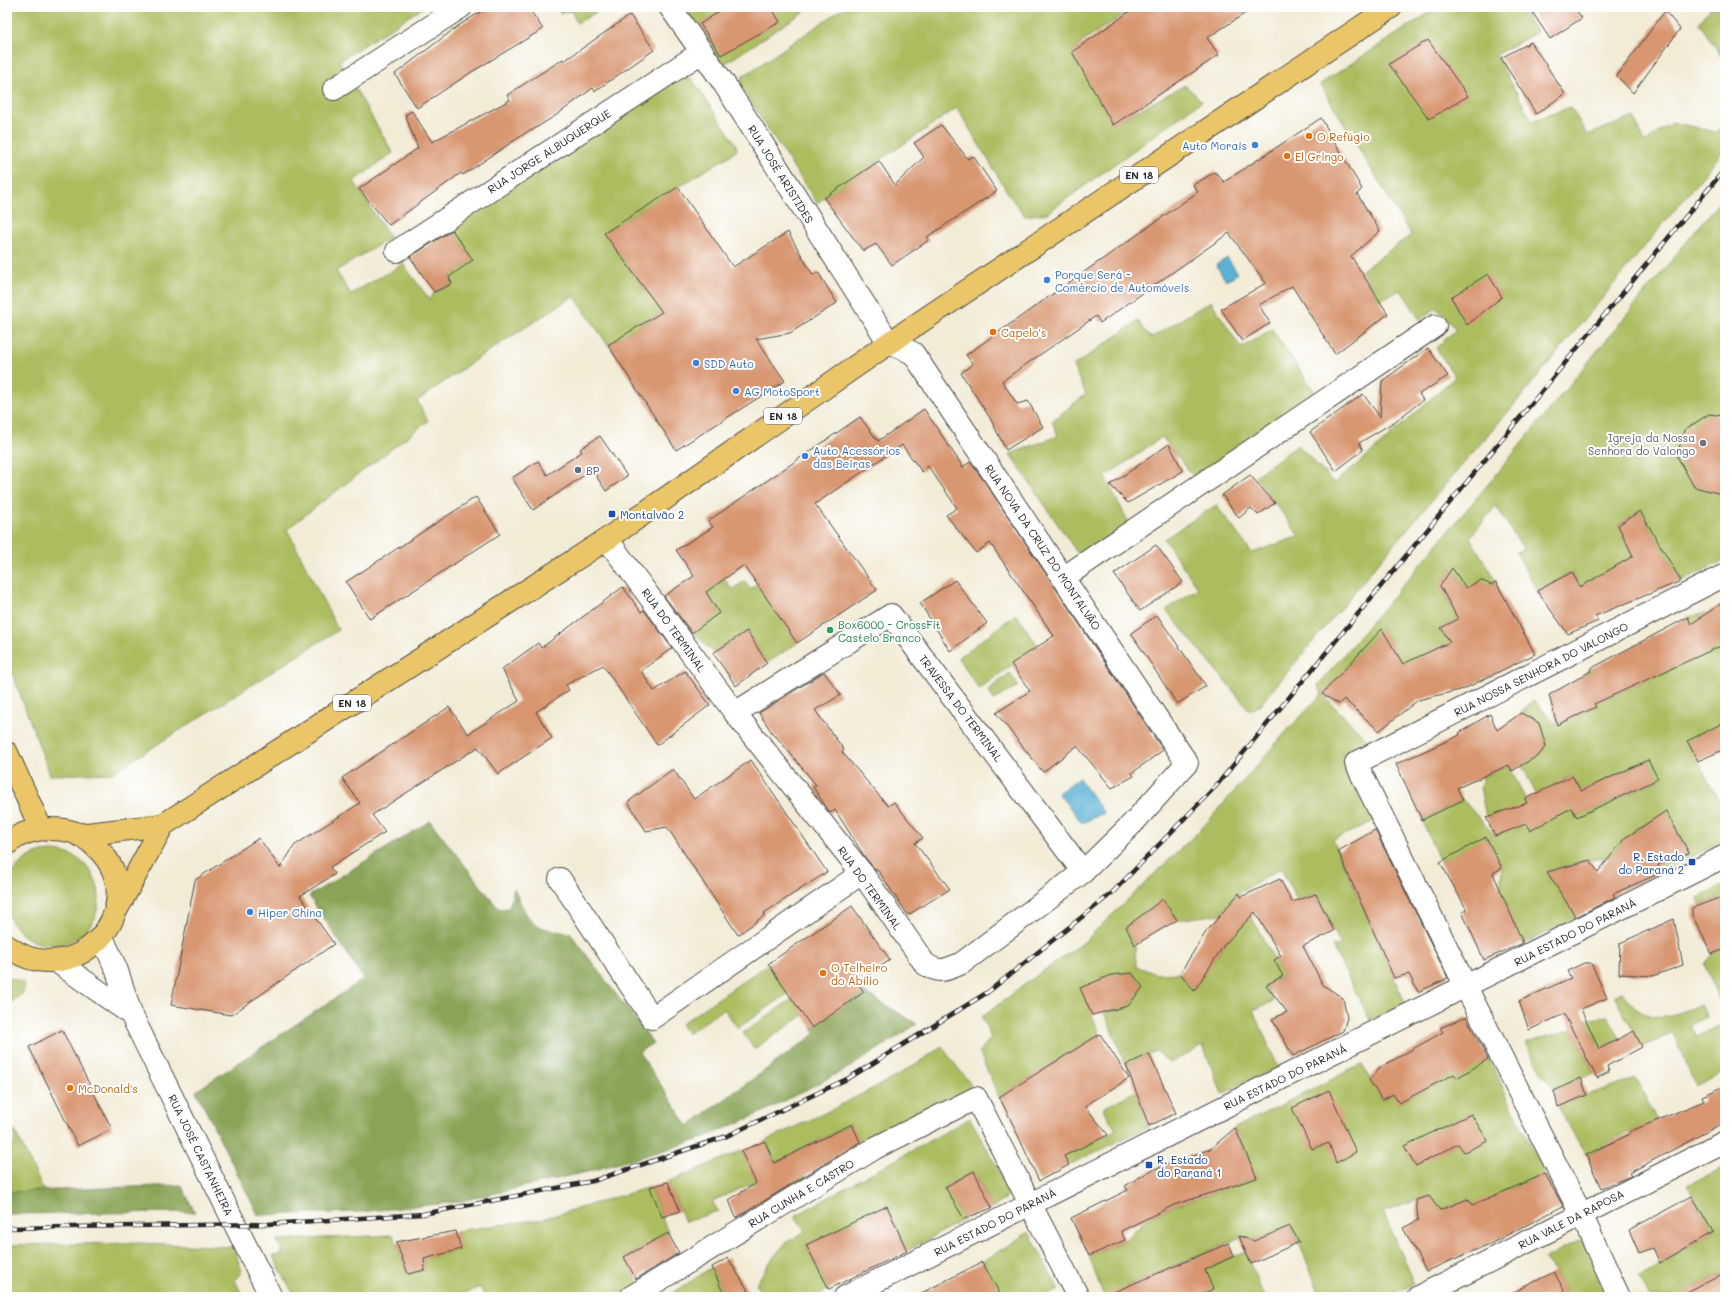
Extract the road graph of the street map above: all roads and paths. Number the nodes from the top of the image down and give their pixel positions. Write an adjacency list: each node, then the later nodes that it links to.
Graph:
1 (461, 7): 5 (street)
2 (670, 7): 4 (street, RUA JOSÉ ARISTIDES)
3 (1390, 7): 8 (main road, EN 18)
4 (702, 52): 6 (street, RUA JORGE ALBUQUERQUE); 8 (street, RUA JOSÉ ARISTIDES)
5 (334, 89)
6 (396, 251)
7 (1435, 326): 11 (street)
8 (888, 343): 9 (main road, EN 18); 11 (street, RUA NOVA DA CRUZ DO MONTALVÃO)
9 (607, 539): 12 (street, RUA DO TERMINAL); 15 (main road, EN 18)
10 (1725, 575): 27 (street, RUA NOSSA SENHORA DO VALONGO)
11 (1063, 578): 14 (street, RUA NOVA DA CRUZ DO MONTALVÃO)
12 (735, 713): 20 (street, TRAVESSA DO TERMINAL); 21 (street, RUA DO TERMINAL)
13 (7, 754): 16 (main road)
14 (1187, 763): 20 (street, RUA DO TERMINAL)
15 (163, 825): 17 (main road, EN 18); 23 (main road, EN 18)
16 (41, 829): 17 (main road); 18 (main road)
17 (79, 835): 23 (main road)
18 (7, 844)
19 (1725, 856): 27 (street, RUA ESTADO DO PARANÁ)
20 (1084, 872): 21 (street, RUA DO TERMINAL)
21 (862, 873): 22 (street)
22 (560, 879)
23 (114, 914): 24 (main road)
24 (102, 937): 26 (main road); 28 (street, RUA JOSÉ CASTANHEIRA)
25 (10, 951): 26 (main road)
26 (56, 962): 28 (street, RUA JOSÉ CASTANHEIRA)
27 (1466, 987): 30 (street, RUA ESTADO DO PARANÁ); 31 (street)
28 (131, 1014): 32 (street, RUA JOSÉ CASTANHEIRA)
29 (1725, 1142): 31 (street, RUA VALE DA RAPOSA)
30 (1031, 1204): 33 (street, RUA CUNHA E CASTRO); 34 (street, RUA ESTADO DO PARANÁ); 35 (street)
31 (1581, 1214): 36 (street, RUA VALE DA RAPOSA); 37 (street)
32 (271, 1297)
33 (631, 1297)
34 (845, 1297)
35 (1078, 1297)
36 (1418, 1297)
37 (1619, 1297)

